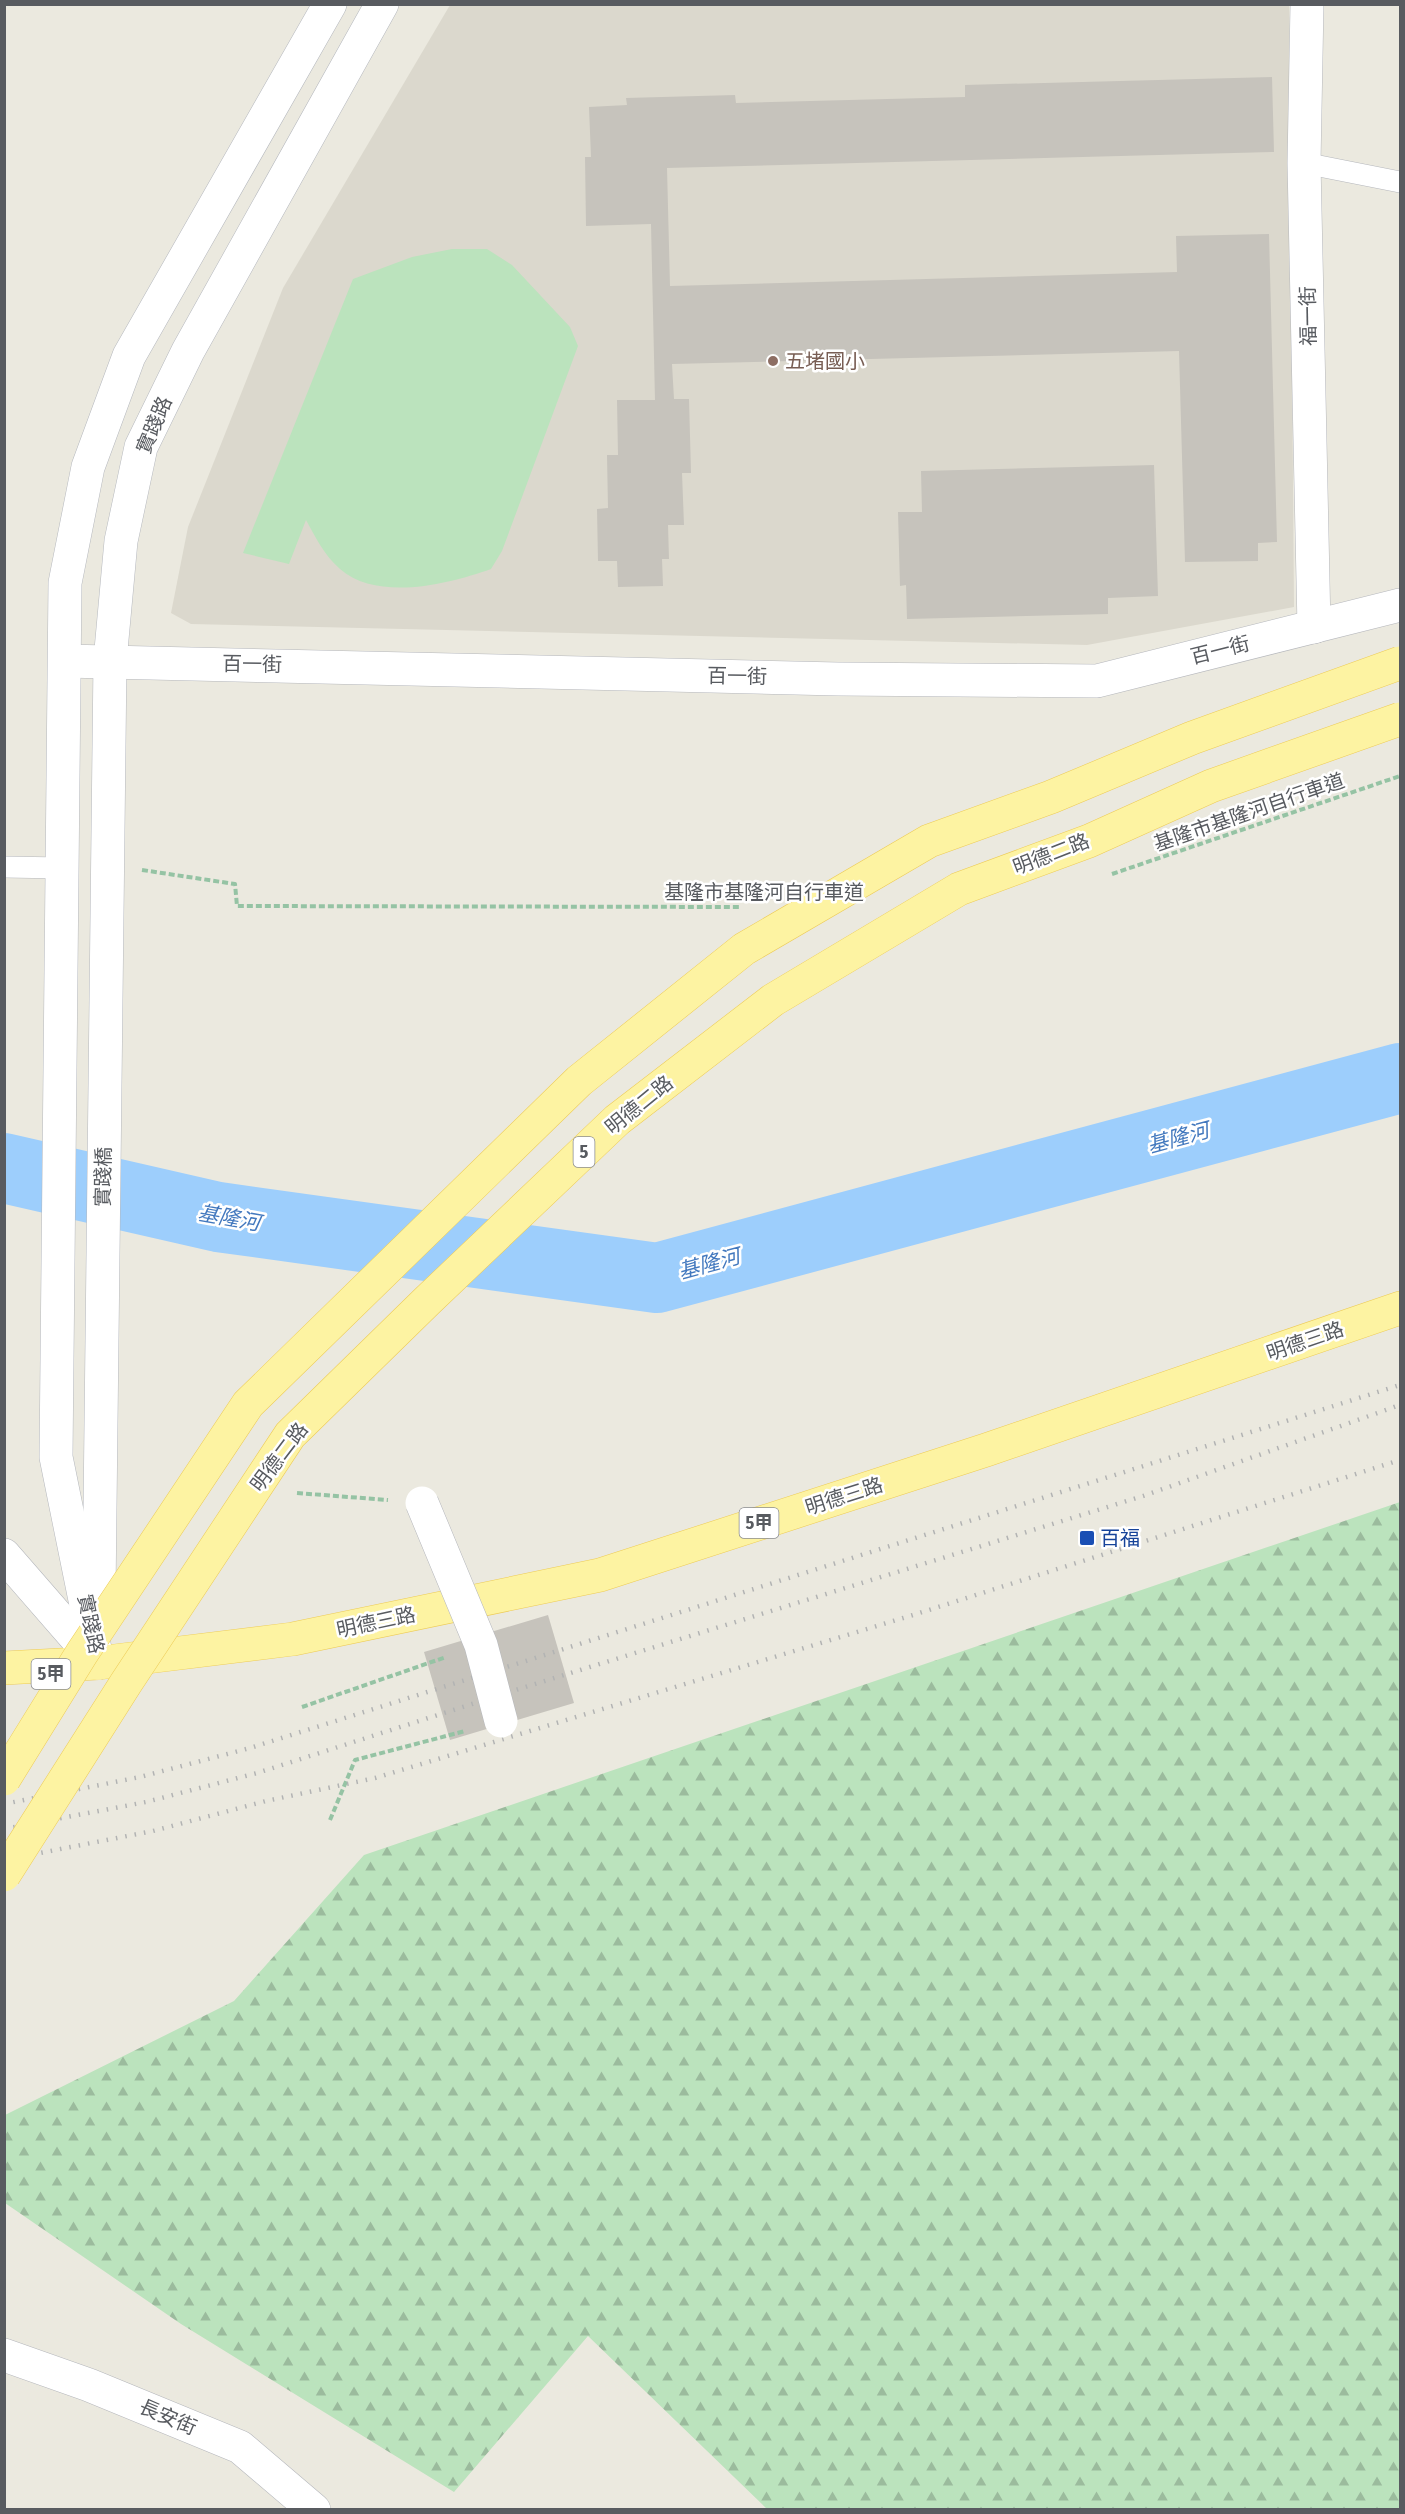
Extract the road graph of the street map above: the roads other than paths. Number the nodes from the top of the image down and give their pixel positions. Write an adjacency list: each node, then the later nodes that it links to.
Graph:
1 (330, 4): 8 (street)
2 (382, 4): 9 (street, 實踐路)
3 (1307, 4): 4 (street, 福一街)
4 (1304, 163): 5 (lane); 7 (street, 福一街)
5 (1401, 182)
6 (1401, 605): 7 (street, 百一街)
7 (1314, 627): 9 (street, 百一街)
8 (65, 661): 9 (street, 百一街); 13 (street)
9 (110, 661): 14 (street, 實踐路)
10 (1401, 663): 23 (main road, bridge)
11 (1401, 718): 24 (main road, 明德二路 / 5, bridge)
12 (4, 867): 13 (lane)
13 (63, 883): 19 (street, 實踐路)
14 (108, 898): 16 (street, 實踐橋)
15 (1401, 1308): 19 (main road, 明德三路 / 5甲)
16 (99, 1457): 19 (street, 實踐路)
17 (422, 1503): 22 (street, bridge)
18 (4, 1555): 19 (street)
19 (98, 1663): 20 (main road, 明德三路 / 5甲); 21 (main road, 明德三路 / 5甲)
20 (4, 1668)
21 (4, 1685)
22 (501, 1721)
23 (4, 1779)
24 (4, 1875)
25 (4, 2355): 26 (street, 長安街)
26 (314, 2510)

